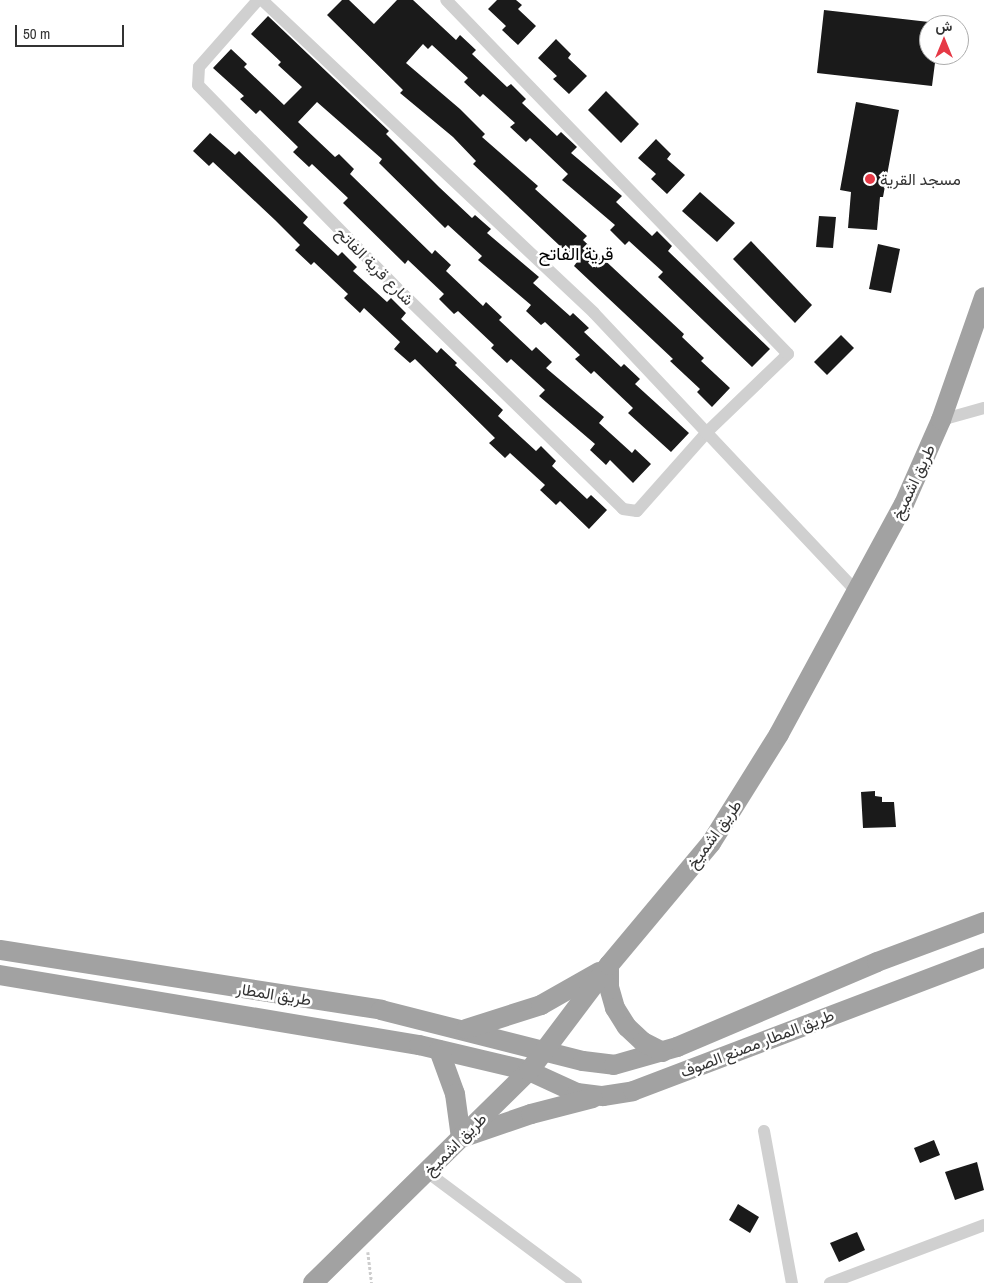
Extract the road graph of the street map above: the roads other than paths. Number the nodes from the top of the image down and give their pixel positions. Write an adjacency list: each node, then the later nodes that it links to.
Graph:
1 (260, 0): 6 (street); 6 (street, شارع قرية الفاتح)
2 (446, 0): 6 (street)
3 (984, 297): 5 (highway, طريق اشميخ)
4 (984, 408): 5 (street)
5 (941, 420): 7 (highway, طريق اشميخ)
6 (708, 431): 7 (street)
7 (857, 592): 11 (highway, طريق اشميخ)
8 (984, 922): 13 (highway, طريق المطار مصنع الصوف)
9 (0, 950): 15 (highway, طريق المطار)
10 (984, 958): 14 (highway, طريق المطار مصنع الصوف)
11 (609, 965): 16 (highway); 19 (highway, طريق اشميخ); 20 (highway)
12 (0, 975): 17 (highway, طريق المطار)
13 (819, 986): 14 (highway); 20 (highway, طريق المطار مصنع الصوف)
14 (829, 1014): 22 (highway, طريق المطار مصنع الصوف)
15 (434, 1022): 16 (highway, طريق المطار); 17 (highway)
16 (466, 1029): 19 (highway, طريق المطار)
17 (419, 1045): 18 (highway, طريق المطار)
18 (439, 1050): 21 (highway, طريق المطار); 24 (highway)
19 (546, 1051): 20 (highway, طريق المطار مصنع الصوف); 21 (highway, طريق اشميخ)
20 (663, 1052)
21 (529, 1071): 22 (highway, طريق المطار مصنع الصوف); 24 (highway, طريق اشميخ)
22 (603, 1096): 24 (highway)
23 (764, 1131): 29 (street)
24 (460, 1138): 25 (highway, طريق اشميخ)
25 (427, 1172): 27 (highway, طريق اشميخ); 28 (street)
26 (984, 1225): 30 (street)
27 (313, 1283)
28 (576, 1283)
29 (792, 1283)
30 (830, 1283)

